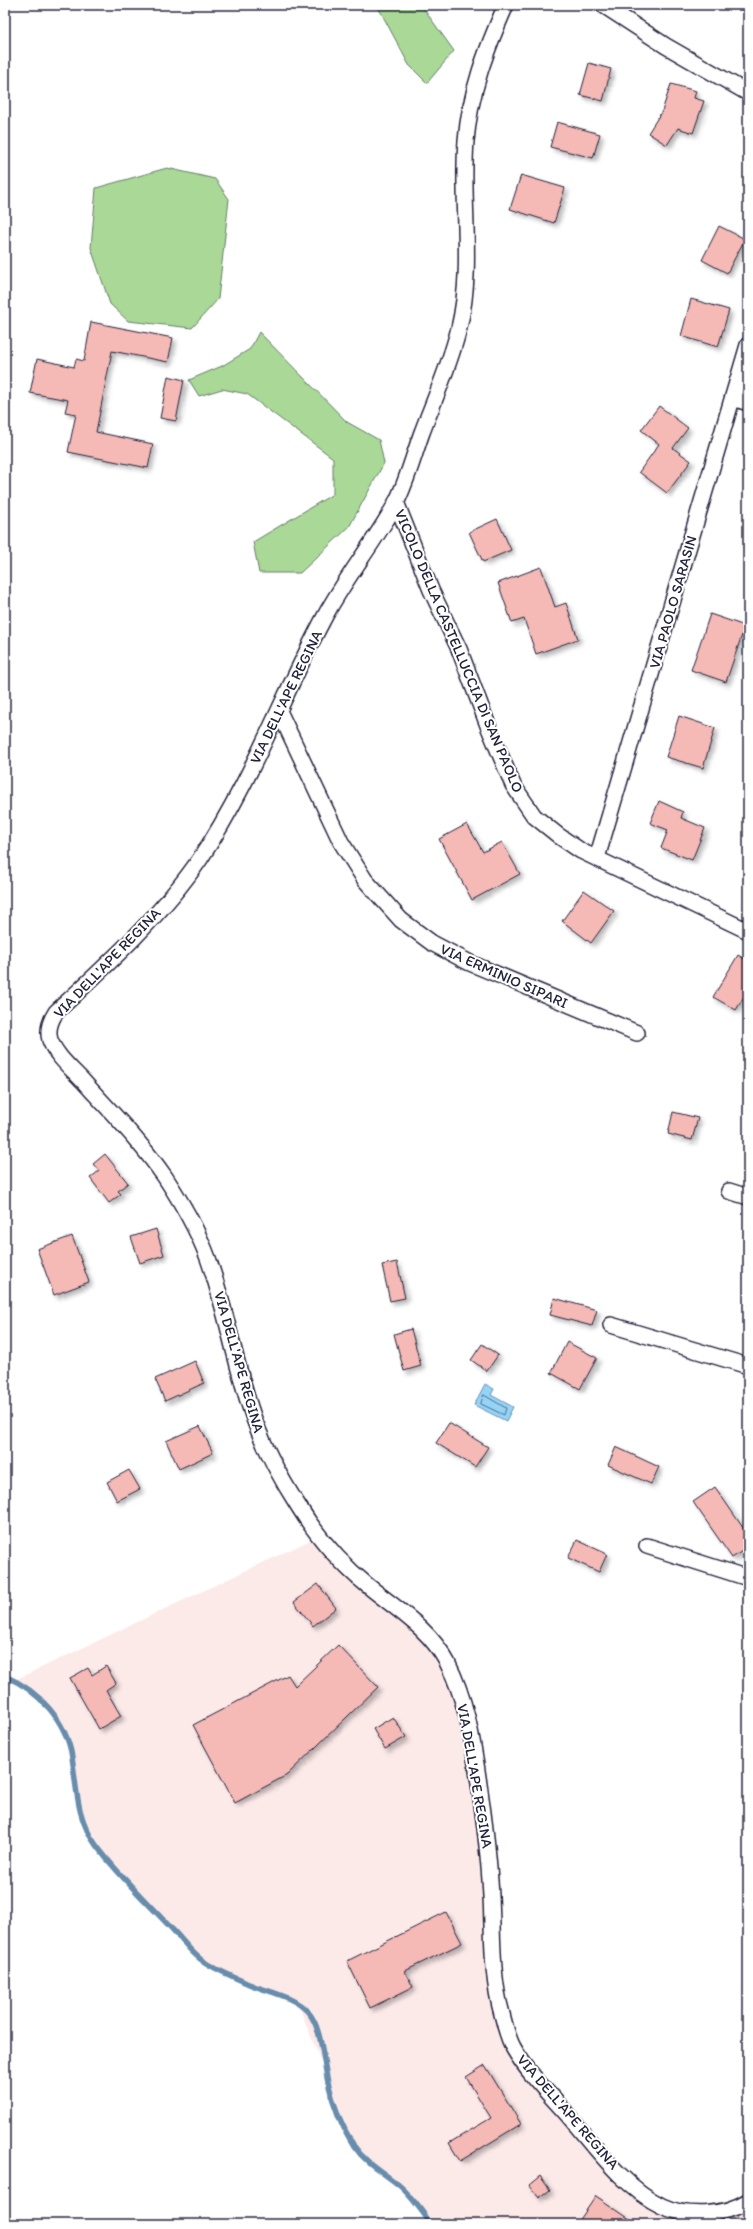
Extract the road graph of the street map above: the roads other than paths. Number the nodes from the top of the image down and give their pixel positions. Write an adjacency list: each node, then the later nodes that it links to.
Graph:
1 (506, 5): 7 (street, VIA DELL'APE REGINA)
2 (602, 5): 3 (street)
3 (748, 94)
4 (748, 346): 5 (street, VIA PAOLO SARASIN)
5 (733, 398): 6 (street); 9 (street, VIA PAOLO SARASIN)
6 (748, 403)
7 (396, 502): 8 (street, VIA DELL'APE REGINA); 9 (street, VICOLO DELLA CASTELLUCCIA DI SAN PAOLO)
8 (279, 711): 11 (street, VIA ERMINIO SIPARI); 18 (street, VIA DELL'APE REGINA)
9 (597, 858): 10 (street, VICOLO DELLA CASTELLUCCIA DI SAN PAOLO)
10 (748, 931)
11 (637, 1033)
12 (729, 1190): 13 (street)
13 (748, 1197)
14 (611, 1325): 15 (street)
15 (748, 1366)
16 (647, 1546): 17 (street)
17 (748, 1578)
18 (747, 2204)

